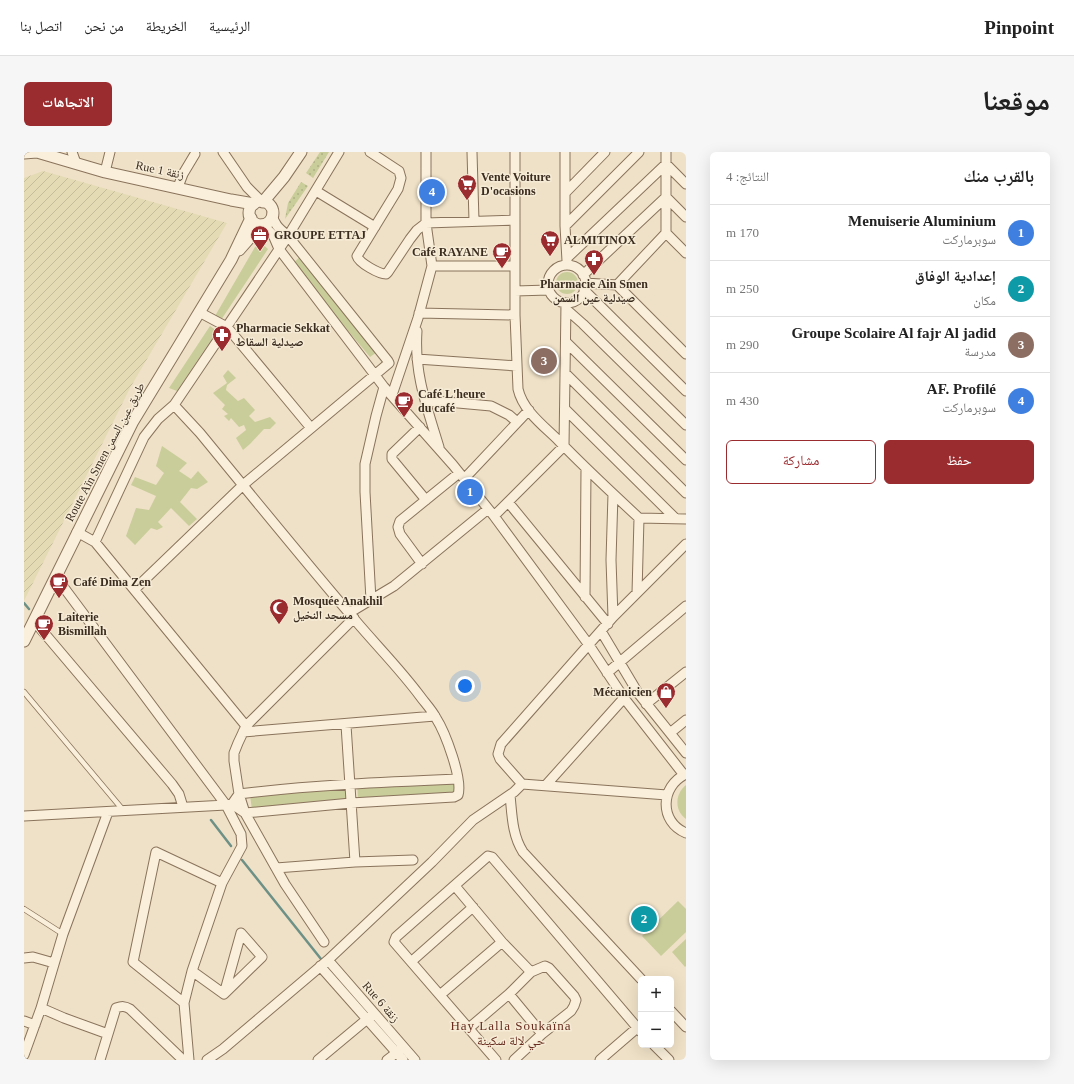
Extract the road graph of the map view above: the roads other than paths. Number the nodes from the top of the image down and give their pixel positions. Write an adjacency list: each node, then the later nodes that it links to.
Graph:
1 (37, 152): 14 (street); 17 (street, Rue 1 زنقة)
2 (72, 152): 17 (street)
3 (110, 152): 19 (street)
4 (223, 152): 25 (street)
5 (301, 152): 25 (street, Route Aïn Smen طريق عين السمن)
6 (339, 152): 22 (street)
7 (370, 152): 32 (street)
8 (426, 152): 29 (street)
9 (472, 152): 28 (street)
10 (514, 152): 27 (street)
11 (605, 152): 23 (street)
12 (639, 152): 31 (street)
13 (666, 152): 18 (street)
14 (24, 153)
15 (194, 153): 21 (street)
16 (567, 154): 23 (street)
17 (76, 163): 19 (street, Rue 1 زنقة)
18 (666, 164): 20 (street); 24 (street); 38 (street)
19 (105, 172): 21 (street, Rue 1 زنقة)
20 (686, 184)
21 (178, 187): 25 (street, Rue 1 زنقة)
22 (316, 191): 32 (street); 34 (street)
23 (566, 192): 31 (street)
24 (666, 197): 26 (street); 33 (street); 41 (street)
25 (260, 208): 30 (street); 30 (street, Route Aïn Smen طريق عين السمن); 34 (street); 37 (street, Route Aïn Smen طريق عين السمن)
26 (686, 217)
27 (515, 220): 28 (street); 40 (street)
28 (474, 221): 29 (street)
29 (426, 223): 32 (street); 39 (street)
30 (262, 224): 35 (street); 37 (street, Route Aïn Smen طريق عين السمن)
31 (565, 226): 38 (street)
32 (375, 227)
33 (666, 233): 36 (street); 42 (street)
34 (288, 236): 35 (street); 55 (street)
35 (279, 249): 49 (street); 55 (street)
36 (686, 252)
37 (231, 260): 46 (street, Route Aïn Smen طريق عين السمن)
38 (567, 262): 41 (street); 43 (street)
39 (432, 266): 40 (street); 47 (street)
40 (515, 266): 44 (street)
41 (584, 283): 42 (street); 45 (street); 57 (street)
42 (617, 285): 51 (street)
43 (549, 290): 44 (street); 45 (street)
44 (515, 291): 48 (street)
45 (566, 306): 50 (street); 64 (street)
46 (199, 312): 49 (street); 81 (street, Route Aïn Smen طريق عين السمن)
47 (418, 315): 48 (street); 52 (street); 58 (street)
48 (515, 315): 53 (street)
49 (227, 327): 60 (street); 66 (street)
50 (567, 342): 54 (street); 69 (street)
51 (686, 354)
52 (416, 359): 53 (street); 59 (street)
53 (517, 366): 61 (street)
54 (566, 374): 62 (street); 73 (street)
55 (375, 375): 56 (street); 66 (street)
56 (384, 387): 58 (street); 89 (street)
57 (686, 391)
58 (392, 395): 65 (street)
59 (425, 400): 63 (street); 68 (street)
60 (174, 405): 72 (street); 82 (street)
61 (529, 410): 63 (street); 67 (street)
62 (566, 410): 67 (street); 79 (street)
63 (517, 422): 71 (street)
64 (686, 425)
65 (420, 427): 68 (street); 75 (street)
66 (311, 428): 72 (street)
67 (564, 446): 70 (street); 76 (street)
68 (440, 451): 71 (street)
69 (686, 460)
70 (586, 469): 74 (street); 88 (street)
71 (462, 476): 75 (street); 77 (street)
72 (244, 485): 86 (street); 91 (street)
73 (686, 493)
74 (613, 494): 78 (street); 93 (street)
75 (426, 500): 84 (street)
76 (508, 502): 77 (street); 88 (street)
77 (491, 512): 84 (street); 95 (street)
78 (639, 518): 79 (street); 87 (street)
79 (675, 518): 80 (street)
80 (686, 518)
81 (77, 532): 82 (street); 85 (street, Route Aïn Smen طريق عين السمن)
82 (95, 542): 86 (street)
83 (686, 544): 87 (street)
84 (422, 564): 89 (street)
85 (56, 577): 92 (street, Route Aïn Smen طريق عين السمن); 117 (street)
86 (135, 589): 105 (street)
87 (637, 593): 93 (street)
88 (585, 597): 93 (street)
89 (371, 600): 91 (street)
90 (686, 606): 96 (street)
91 (351, 616): 102 (street); 105 (street)
92 (34, 621): 94 (street, Route Aïn Smen طريق عين السمن); 118 (street)
93 (607, 624): 95 (street); 96 (street)
94 (24, 641)
95 (589, 645): 98 (street); 111 (street)
96 (619, 663): 98 (street); 101 (street)
97 (686, 672): 101 (street)
98 (607, 673): 100 (street)
99 (24, 692): 119 (lane)
100 (624, 698): 108 (street); 112 (street)
101 (646, 704): 106 (street)
102 (435, 716): 104 (street); 109 (street)
103 (686, 720): 106 (street)
104 (346, 725): 105 (street); 110 (street)
105 (245, 729): 113 (street)
106 (670, 733): 107 (street)
107 (686, 753)
108 (685, 775): 114 (street)
109 (458, 779): 110 (street); 116 (street)
110 (349, 784): 113 (street); 116 (street)
111 (522, 784): 112 (street); 115 (street)
112 (546, 785): 114 (street)
113 (240, 794): 117 (street); 121 (street)
114 (667, 794): 123 (street)
115 (510, 795): 135 (street); 141 (street)
116 (351, 803): 121 (street); 125 (street)
117 (229, 805): 118 (street); 121 (street); 127 (street)
118 (183, 807): 119 (street)
119 (124, 811): 120 (street)
120 (108, 812): 122 (street); 131 (street)
121 (245, 813): 126 (street)
122 (24, 816)
123 (686, 833)
124 (413, 860): 125 (street)
125 (355, 862): 126 (street)
126 (276, 868): 132 (street)
127 (222, 883): 139 (street); 145 (street)
128 (455, 886): 129 (street); 136 (street); 153 (street)
129 (473, 907): 133 (street); 136 (street)
130 (24, 909): 131 (lane)
131 (63, 934): 137 (street)
132 (324, 942)
133 (502, 942): 140 (street); 144 (street)
134 (24, 958): 137 (street)
135 (328, 960): 138 (street); 148 (street, Rue 6 زنقة)
136 (412, 961): 144 (street)
137 (54, 963): 146 (street)
138 (320, 966): 148 (street, Rue 6 زنقة); 164 (street)
139 (192, 971): 142 (street); 145 (street)
140 (531, 972): 143 (street); 156 (street)
141 (638, 976)
142 (224, 994): 142 (street)
143 (510, 994): 152 (street); 156 (street)
144 (440, 995): 152 (street)
145 (184, 1003): 163 (street)
146 (41, 1008): 150 (street); 155 (street)
147 (672, 1012): 151 (street)
148 (371, 1016): 157 (street, Rue 6 زنقة); 159 (street, Rue 6 زنقة); 165 (street)
149 (24, 1021): 150 (street)
150 (35, 1025): 160 (street)
151 (686, 1027)
152 (469, 1028): 169 (street)
153 (638, 1029)
154 (638, 1031): 171 (street)
155 (108, 1034): 161 (street); 162 (street)
156 (542, 1034): 170 (street)
157 (404, 1047): 159 (street); 168 (street, Rue 6 زنقة)
158 (657, 1048): 172 (street)
159 (396, 1053): 166 (street); 167 (street, Rue 6 زنقة)
160 (24, 1055)
161 (100, 1060)
162 (183, 1060)
163 (190, 1060)
164 (207, 1060)
165 (318, 1060)
166 (387, 1060)
167 (403, 1060)
168 (415, 1060)
169 (496, 1060)
170 (514, 1060)
171 (600, 1060)
172 (669, 1060)

